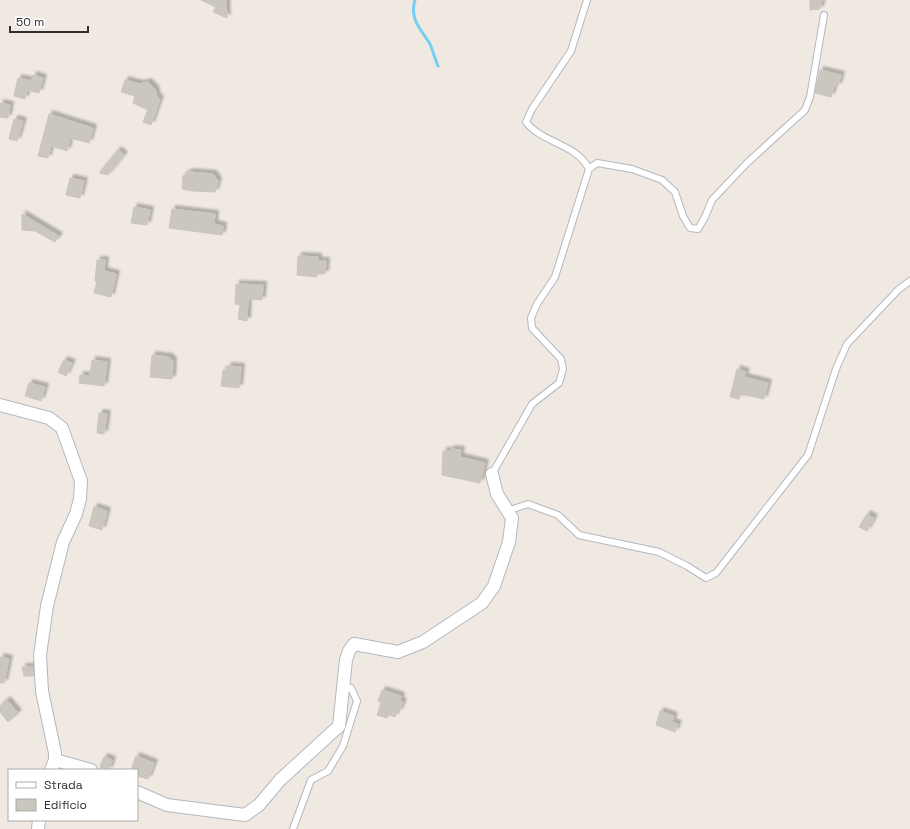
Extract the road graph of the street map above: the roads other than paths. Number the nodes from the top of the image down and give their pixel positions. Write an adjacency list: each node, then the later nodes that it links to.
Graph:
1 (587, 0): 3 (lane)
2 (824, 16): 3 (lane)
3 (588, 170): 6 (lane)
4 (910, 281): 7 (lane)
5 (0, 405): 9 (street)
6 (492, 474): 7 (street)
7 (509, 514): 8 (street)
8 (343, 686): 11 (street); 12 (lane)
9 (53, 765): 10 (street)
10 (83, 769)
11 (138, 792)
12 (293, 829)

